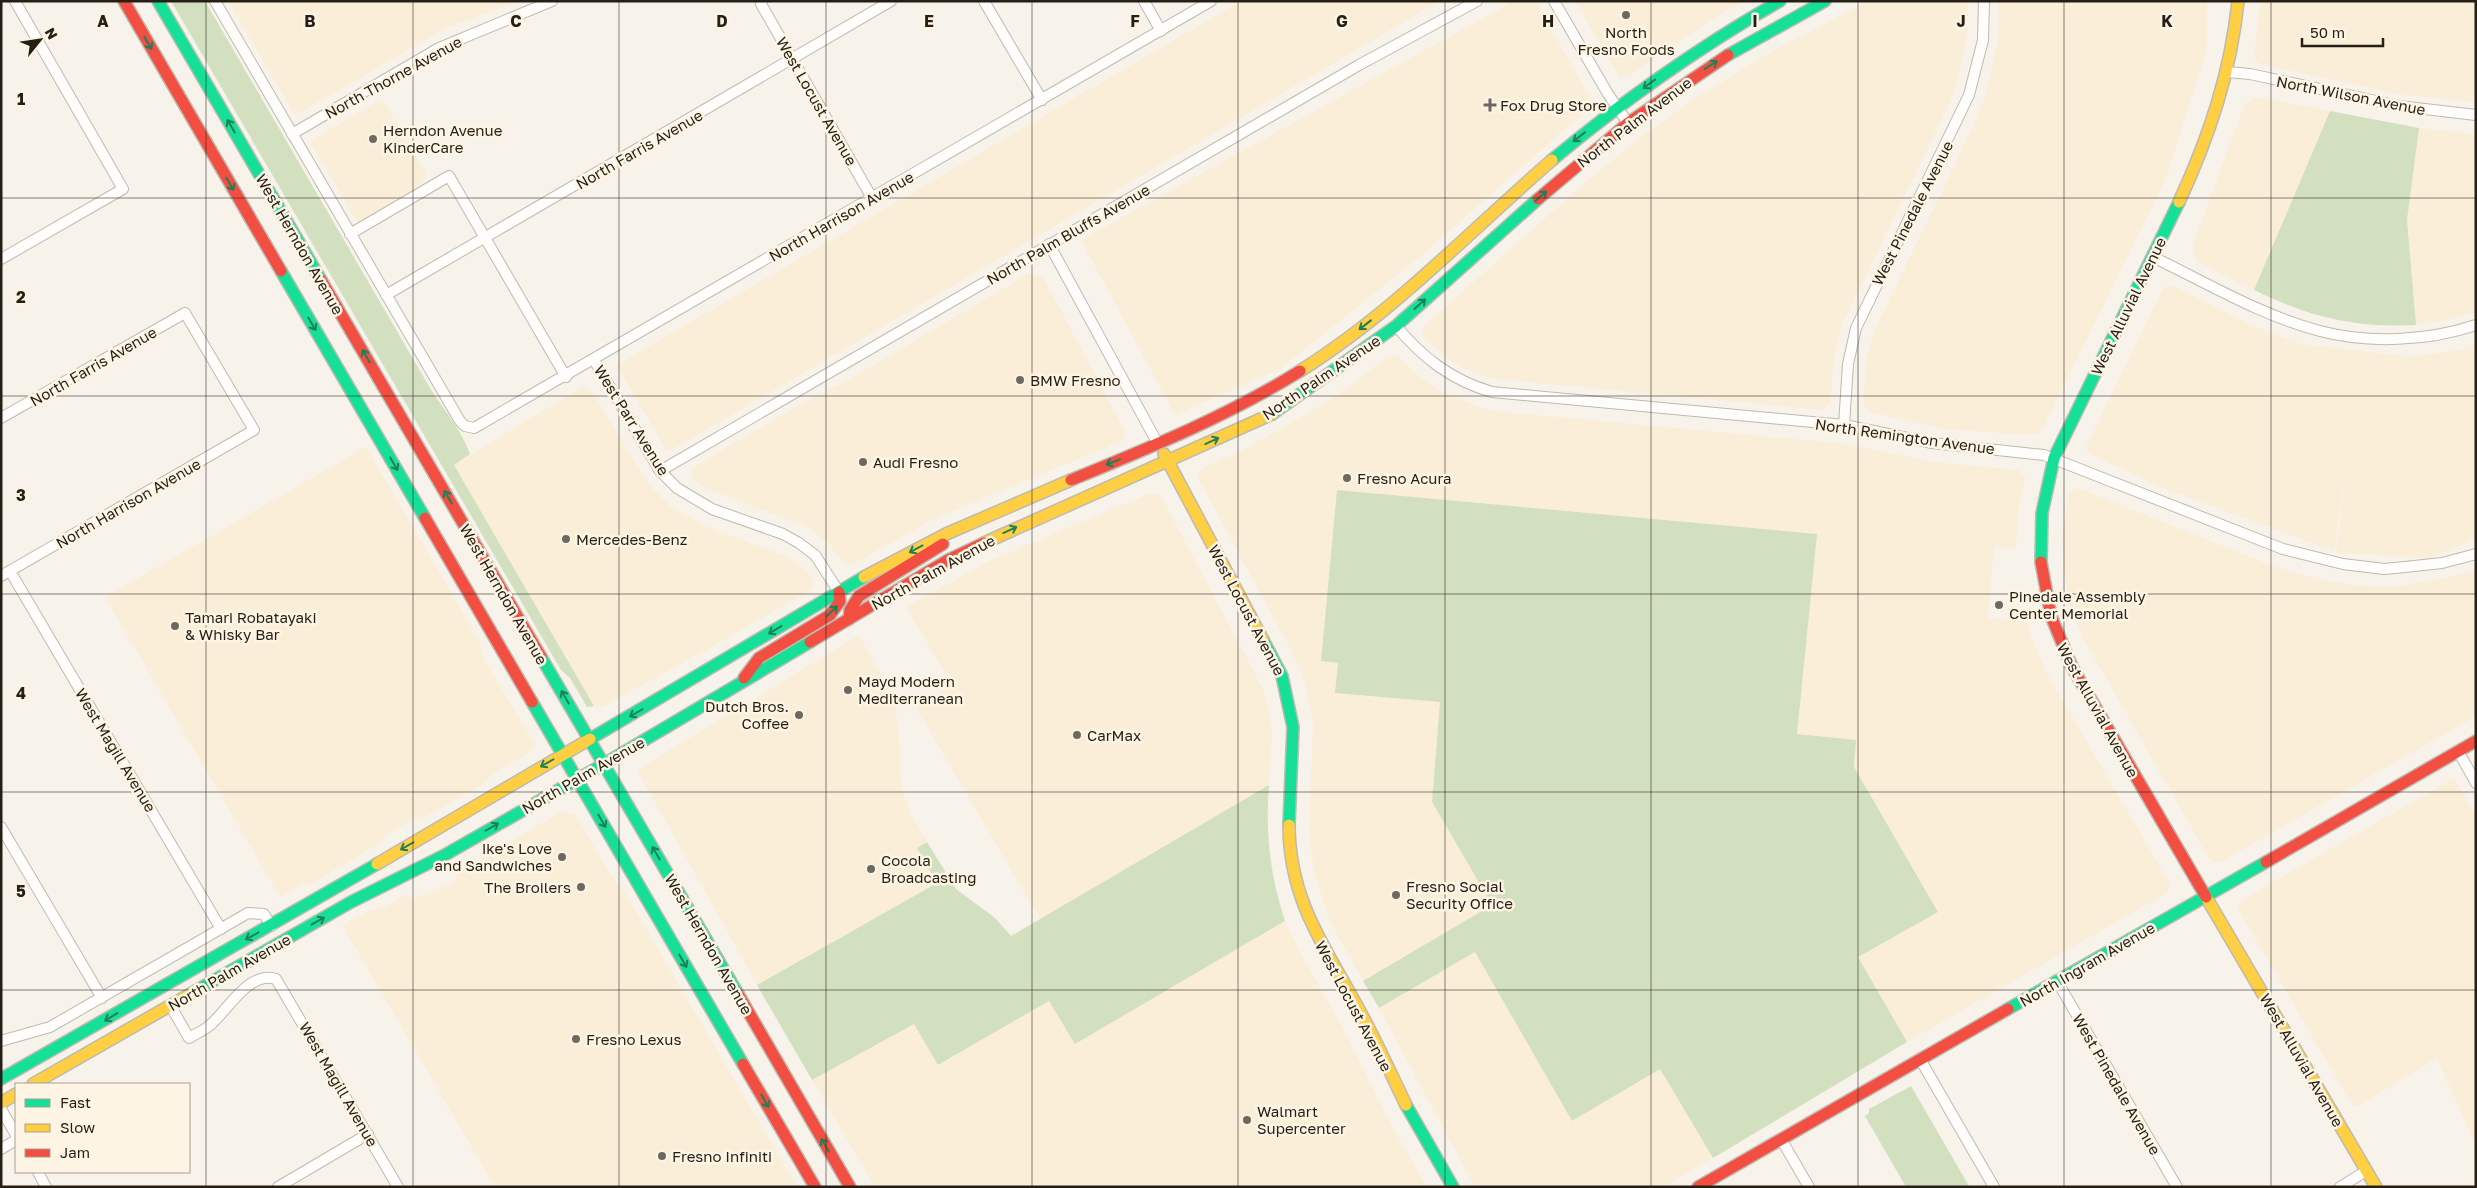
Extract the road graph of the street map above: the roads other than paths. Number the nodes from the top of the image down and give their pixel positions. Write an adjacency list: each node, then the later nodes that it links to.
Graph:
1 (15, 1): 31 (street)
2 (124, 1): 53 (main road, West Herndon Avenue, one-way to 53)
3 (158, 1): 50 (main road, West Herndon Avenue, one-way to 3)
4 (215, 1): 24 (street)
5 (552, 1): 24 (street, North Thorne Avenue)
6 (891, 1): 18 (street, North Farris Avenue)
7 (984, 1): 20 (street)
8 (1144, 1): 17 (street)
9 (1211, 1): 17 (street, North Harrison Avenue)
10 (1477, 1): 29 (street, North Palm Bluffs Avenue)
11 (1554, 1): 21 (street)
12 (1780, 1): 21 (main road, North Palm Avenue, one-way to 21)
13 (1825, 1): 23 (main road, North Palm Avenue, one-way to 13)
14 (1984, 1): 38 (street, West Pinedale Avenue)
15 (2238, 1): 19 (main road, West Alluvial Avenue)
16 (761, 4): 18 (street, West Locust Avenue)
17 (1161, 31): 20 (street, North Harrison Avenue)
18 (793, 59): 25 (street, West Locust Avenue); 28 (street, North Farris Avenue)
19 (2227, 72): 22 (street, North Wilson Avenue); 30 (main road, West Alluvial Avenue)
20 (1042, 100): 25 (street, North Harrison Avenue)
21 (1617, 107): 23 (street); 26 (main road, North Palm Avenue, one-way to 26)
22 (2476, 115)
23 (1628, 123): 33 (main road, North Palm Avenue, one-way to 23)
24 (292, 134): 27 (street)
25 (872, 198): 35 (street, North Harrison Avenue)
26 (1492, 213): 33 (main road); 40 (main road, North Palm Avenue, one-way to 40)
27 (350, 234): 28 (street); 32 (street)
28 (484, 237): 32 (street, North Farris Avenue); 36 (street)
29 (1050, 244): 40 (street, West Locust Avenue); 43 (street, North Palm Bluffs Avenue)
30 (2153, 256): 34 (street); 41 (main road, West Alluvial Avenue)
31 (1, 259)
32 (386, 295): 36 (street, North Harrison Avenue)
33 (1396, 326): 38 (street, North Remington Avenue); 42 (main road, North Palm Avenue, one-way to 33)
34 (2476, 326)
35 (594, 360): 36 (street, North Harrison Avenue); 43 (street, West Parr Avenue)
36 (566, 377)
37 (1, 418): 39 (street, North Farris Avenue)
38 (1844, 425): 41 (street, North Remington Avenue)
39 (254, 430): 46 (street, North Harrison Avenue)
40 (1158, 444): 42 (main road, West Locust Avenue); 44 (main road, North Palm Avenue, one-way to 44)
41 (2054, 458): 45 (street, North Remington Avenue); 58 (main road, West Alluvial Avenue)
42 (1168, 461): 48 (main road, North Palm Avenue, one-way to 42); 84 (main road, West Locust Avenue)
43 (660, 471): 47 (street, West Parr Avenue)
44 (950, 532): 47 (main road, North Palm Avenue, one-way to 47); 48 (main road)
45 (2476, 554)
46 (6, 573): 61 (street, West Magill Avenue)
47 (839, 592): 49 (main road, one-way to 47); 50 (main road, North Palm Avenue, one-way to 50)
48 (849, 619): 49 (main road, North Palm Avenue)
49 (741, 683): 54 (main road, North Palm Avenue)
50 (590, 740): 53 (main road, North Palm Avenue); 54 (main road, West Herndon Avenue)
51 (2476, 741): 52 (main road, North Ingram Avenue)
52 (2458, 751): 56 (street); 58 (main road, North Ingram Avenue)
53 (563, 754): 55 (main road, West Herndon Avenue); 59 (main road, North Palm Avenue, one-way to 59)
54 (604, 764): 55 (main road, North Palm Avenue); 83 (main road, West Herndon Avenue, one-way to 54)
55 (577, 778): 64 (main road, North Palm Avenue, one-way to 55); 82 (main road, West Herndon Avenue, one-way to 82)
56 (2476, 783)
57 (1, 826): 63 (street)
58 (2204, 896): 62 (main road, North Ingram Avenue); 77 (main road, West Alluvial Avenue)
59 (303, 907): 60 (main road, North Palm Avenue); 64 (main road)
60 (271, 926): 61 (street); 67 (main road, North Palm Avenue, one-way to 67)
61 (221, 930): 63 (street)
62 (2057, 981): 66 (main road, North Ingram Avenue); 88 (street, West Pinedale Avenue)
63 (102, 998): 65 (street)
64 (170, 1005): 68 (main road, North Palm Avenue); 73 (street, West Magill Avenue)
65 (1, 1041)
66 (1920, 1059): 74 (main road, North Ingram Avenue); 87 (street)
67 (1, 1079)
68 (35, 1083)
69 (15, 1095): 70 (main road)
70 (1, 1103)
71 (1, 1109): 72 (street)
72 (15, 1133)
73 (368, 1134): 80 (street); 81 (street, West Magill Avenue)
74 (1781, 1139): 85 (main road, North Ingram Avenue); 86 (street)
75 (15, 1141): 76 (street)
76 (1, 1149)
77 (2366, 1171): 89 (street); 90 (main road, West Alluvial Avenue)
78 (39, 1173): 79 (street)
79 (46, 1187)
80 (278, 1187)
81 (398, 1187)
82 (815, 1187)
83 (850, 1187)
84 (1453, 1187)
85 (1698, 1187)
86 (1809, 1187)
87 (1994, 1187)
88 (2177, 1187)
89 (2340, 1187)
90 (2376, 1187)

